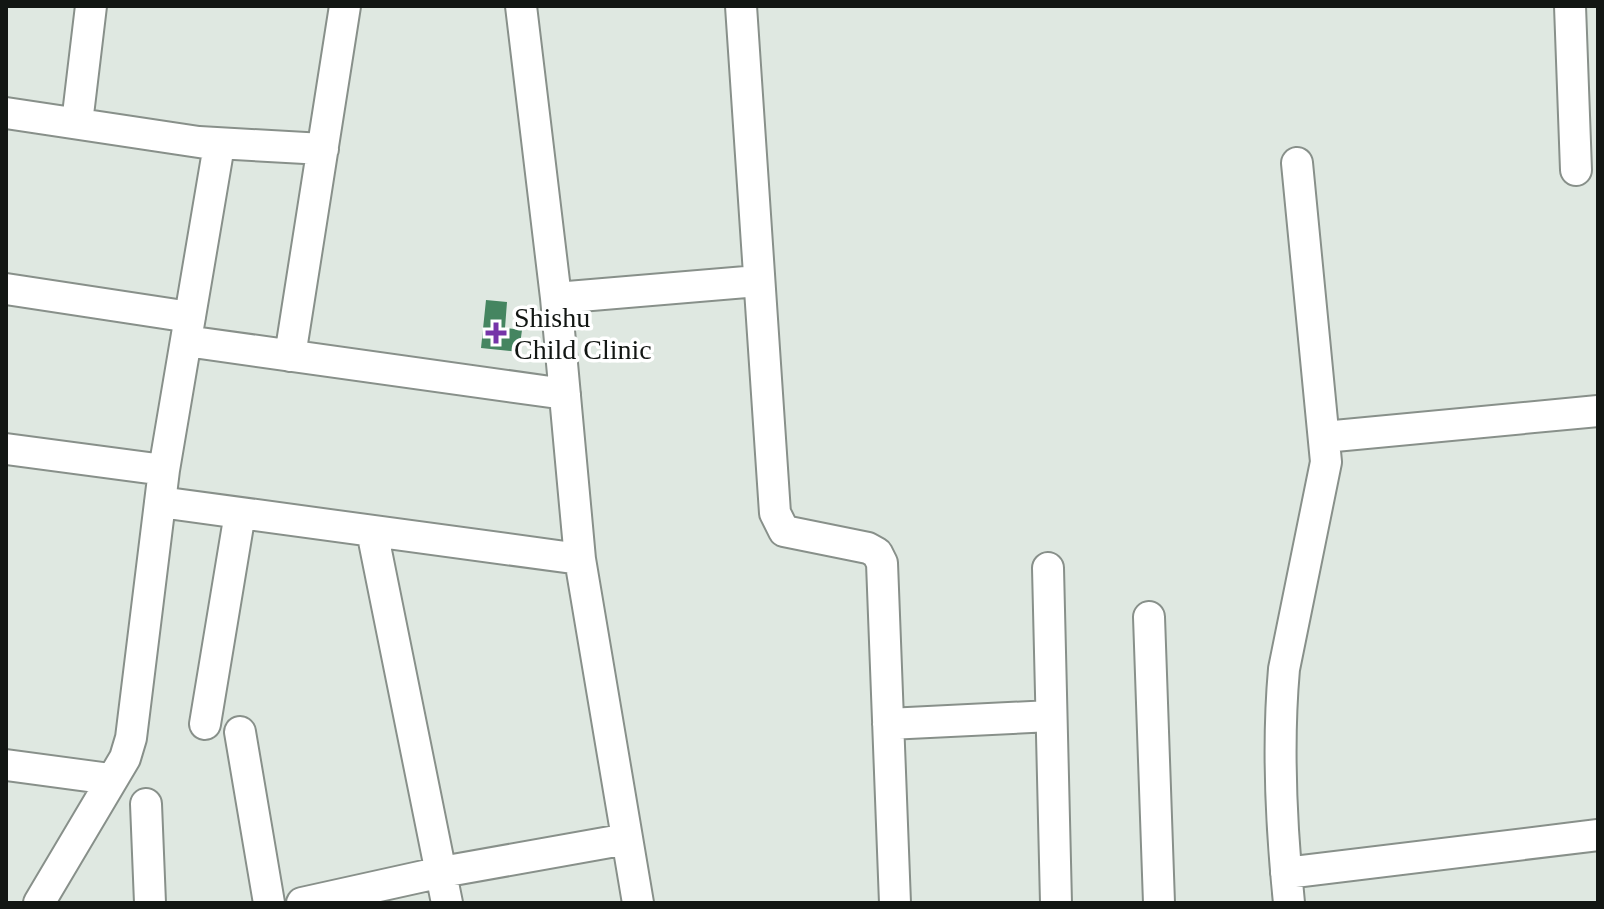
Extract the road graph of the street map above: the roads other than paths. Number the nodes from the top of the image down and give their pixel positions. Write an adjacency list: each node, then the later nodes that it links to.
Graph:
1 (91, 6): 7 (street)
2 (345, 6): 9 (street)
3 (521, 6): 14 (street)
4 (741, 6): 12 (street)
5 (1570, 6): 11 (street)
6 (6, 113): 7 (street)
7 (77, 123): 8 (street)
8 (199, 142): 9 (street); 15 (street)
9 (323, 149): 16 (street)
10 (1297, 163): 19 (street)
11 (1576, 170)
12 (758, 281): 14 (street); 30 (street)
13 (6, 289): 15 (street)
14 (556, 298): 17 (street)
15 (188, 329): 16 (street); 21 (street)
16 (290, 356): 17 (street)
17 (565, 394): 25 (street)
18 (1598, 411): 19 (street)
19 (1324, 437): 38 (street)
20 (6, 449): 21 (street)
21 (164, 470): 22 (street)
22 (160, 502): 23 (street); 33 (street)
23 (240, 513): 24 (street); 29 (street)
24 (372, 531): 25 (street); 37 (street)
25 (580, 559): 36 (street)
26 (1048, 568): 28 (street)
27 (1149, 617): 47 (street)
28 (1051, 716): 30 (street); 46 (street)
29 (205, 724)
30 (888, 724): 45 (street)
31 (240, 732): 41 (street)
32 (6, 765): 33 (street)
33 (110, 779): 39 (street)
34 (146, 804): 40 (street)
35 (1598, 835): 38 (street)
36 (627, 839): 37 (street); 44 (street)
37 (442, 872): 42 (street); 43 (street)
38 (1286, 873): 48 (street)
39 (39, 903)
40 (150, 903)
41 (269, 903)
42 (302, 903)
43 (447, 903)
44 (638, 903)
45 (895, 903)
46 (1056, 903)
47 (1159, 903)
48 (1289, 903)

